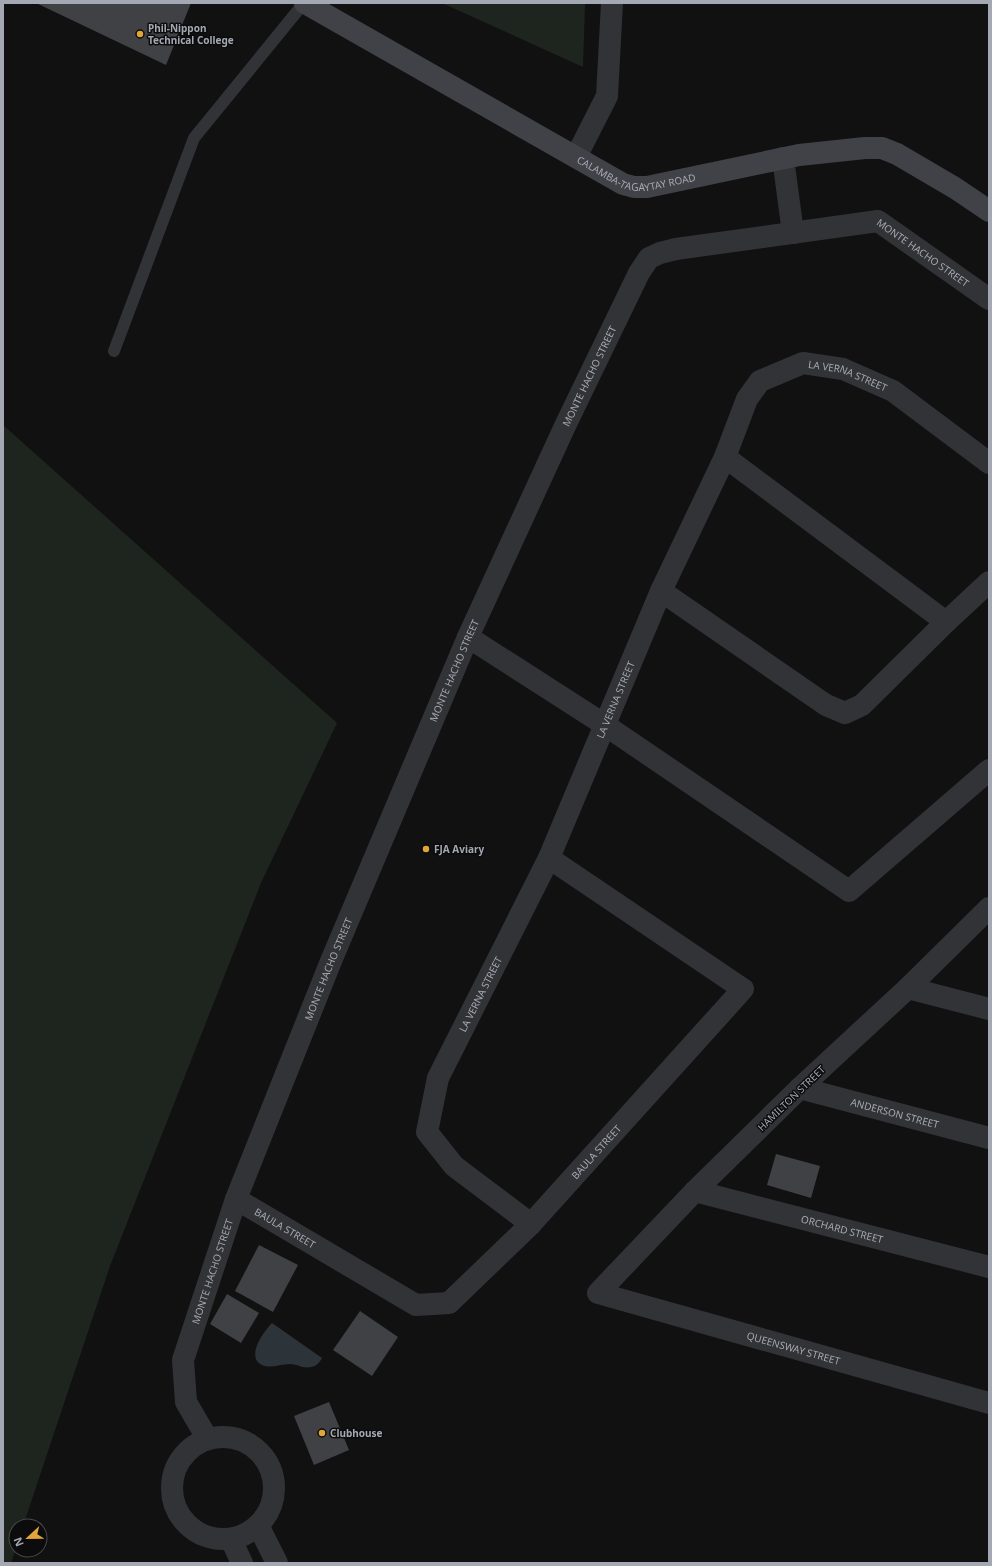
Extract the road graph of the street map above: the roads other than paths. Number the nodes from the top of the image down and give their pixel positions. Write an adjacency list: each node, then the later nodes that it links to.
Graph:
1 (305, 3): 3 (main road, CALAMBA-TAGAYTAY ROAD); 8 (lane)
2 (612, 3): 3 (street)
3 (576, 157): 4 (main road, CALAMBA-TAGAYTAY ROAD)
4 (783, 158): 5 (main road, CALAMBA-TAGAYTAY ROAD); 6 (street)
5 (989, 211)
6 (792, 233): 7 (street, MONTE HACHO STREET); 14 (street, MONTE HACHO STREET)
7 (989, 300)
8 (114, 351)
9 (725, 457): 10 (street, LA VERNA STREET); 12 (street, LA VERNA STREET); 13 (street)
10 (989, 463)
11 (989, 582): 13 (street)
12 (662, 592): 13 (street); 15 (street, LA VERNA STREET)
13 (946, 622)
14 (468, 637): 15 (street); 24 (street, MONTE HACHO STREET)
15 (605, 725): 16 (street); 17 (street, LA VERNA STREET)
16 (989, 770)
17 (549, 858): 25 (street, LA VERNA STREET); 25 (street, BAULA STREET)
18 (989, 908): 19 (street, HAMILTON STREET)
19 (908, 988): 20 (street); 21 (street, HAMILTON STREET)
20 (989, 1009)
21 (800, 1088): 22 (street, ANDERSON STREET); 23 (street, HAMILTON STREET)
22 (989, 1138)
23 (695, 1191): 26 (street, ORCHARD STREET); 27 (street, HAMILTON STREET)
24 (236, 1199): 25 (street, BAULA STREET); 29 (street, MONTE HACHO STREET)
25 (531, 1224)
26 (989, 1267)
27 (598, 1294): 28 (street, QUEENSWAY STREET)
28 (989, 1403)
29 (207, 1438): 30 (street); 31 (street)
30 (258, 1525): 31 (street); 33 (street)
31 (231, 1539): 32 (street)
32 (242, 1563)
33 (277, 1563)

